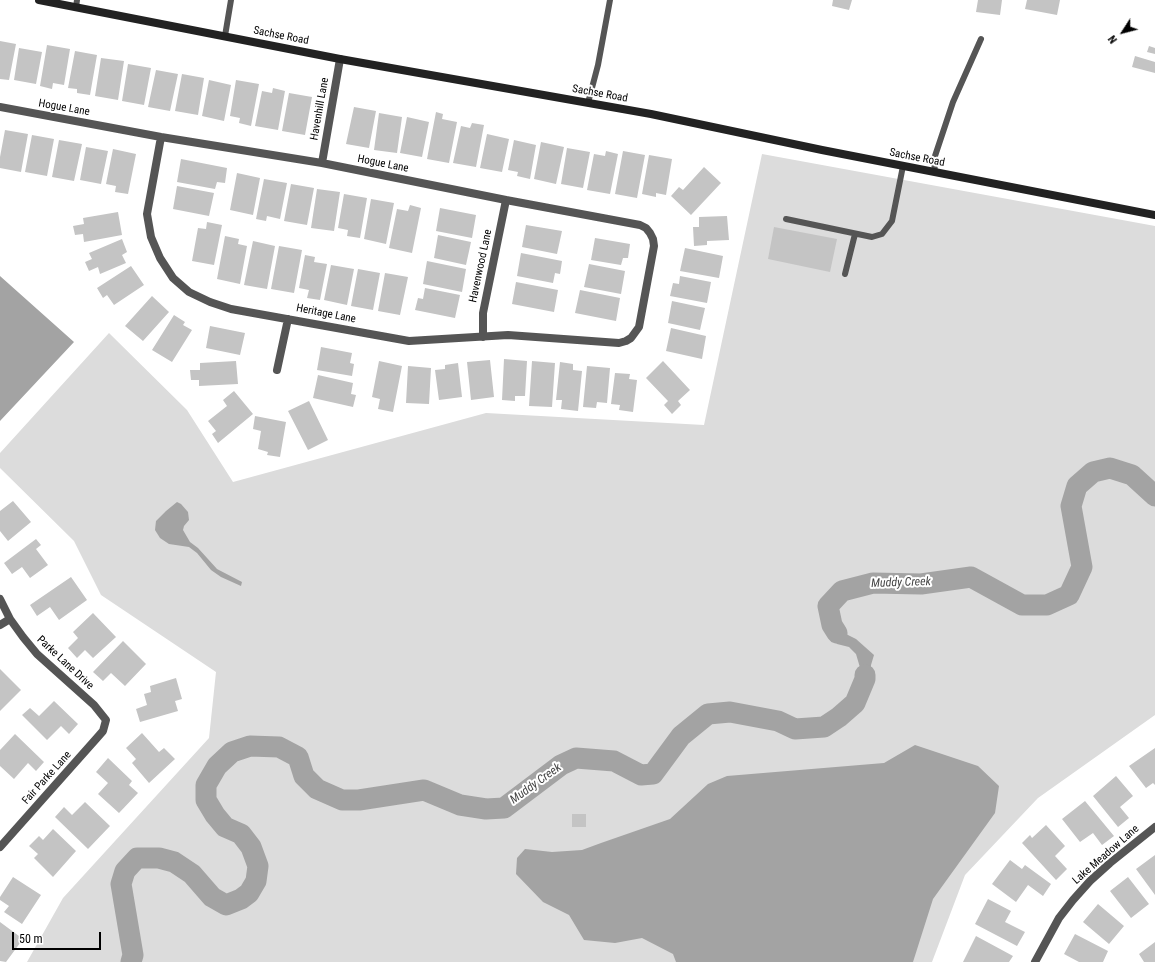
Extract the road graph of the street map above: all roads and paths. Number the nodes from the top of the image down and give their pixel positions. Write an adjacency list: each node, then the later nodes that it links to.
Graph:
1 (39, 0): 4 (main road, Sachse Road)
2 (231, 0): 5 (lane)
3 (610, 0): 8 (lane)
4 (76, 4): 5 (main road, Sachse Road)
5 (225, 36): 7 (main road, Sachse Road)
6 (981, 38): 13 (lane)
7 (340, 59): 8 (main road, Sachse Road); 11 (street, Havenhill Lane)
8 (588, 103): 12 (main road, Sachse Road)
9 (0, 107): 10 (street, Hogue Lane)
10 (161, 137): 11 (street, Hogue Lane); 19 (street, Heritage Lane)
11 (322, 163): 14 (street, Hogue Lane)
12 (904, 166): 13 (main road, Sachse Road); 17 (lane)
13 (935, 172): 15 (main road, Sachse Road)
14 (506, 200): 20 (street, Havenwood Lane); 21 (street, Hogue Lane)
15 (1155, 215)
16 (786, 219): 17 (lane)
17 (855, 234): 18 (lane)
18 (845, 274)
19 (288, 318): 20 (street, Heritage Lane); 22 (street)
20 (483, 336): 21 (street, Heritage Lane)
21 (631, 338)
22 (277, 370)
23 (0, 599): 24 (street, Parke Lane Drive)
24 (10, 619): 25 (street); 26 (street, Parke Lane Drive)
25 (0, 625)
26 (106, 720): 28 (street, Fair Parke Lane)
27 (1155, 827): 29 (street, Lake Meadow Lane)
28 (0, 847)
29 (1035, 962)

